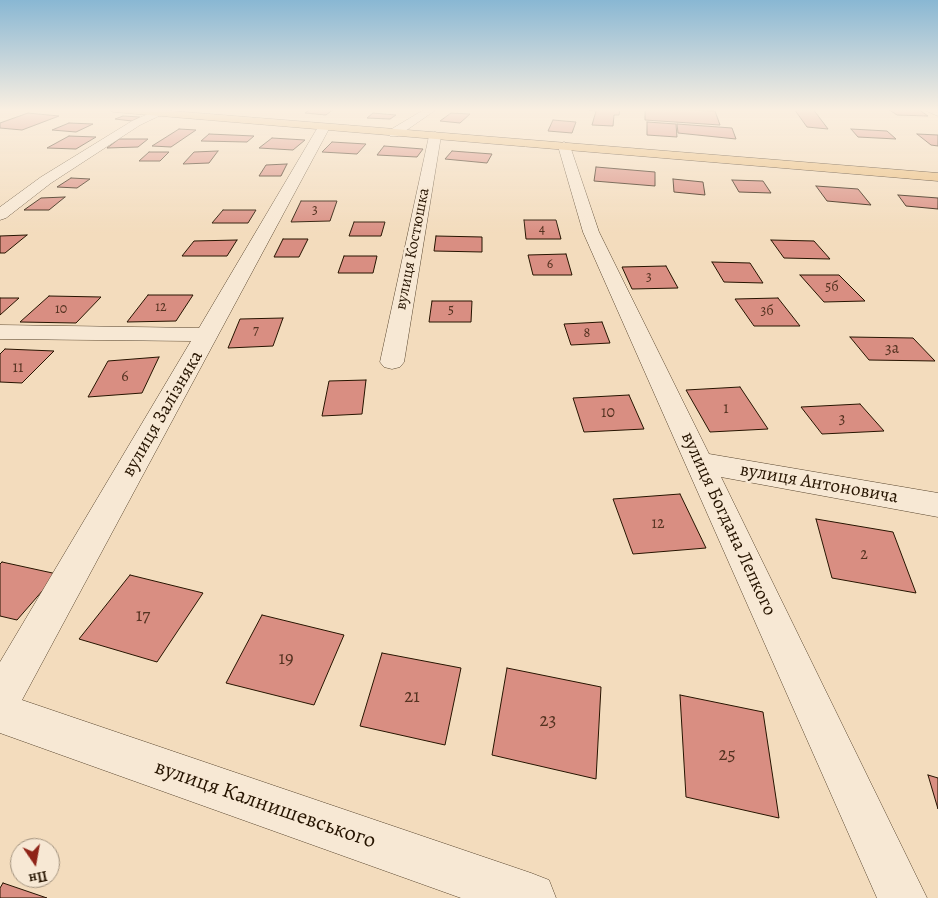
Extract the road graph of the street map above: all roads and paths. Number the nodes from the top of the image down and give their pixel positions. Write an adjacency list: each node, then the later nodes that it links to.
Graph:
1 (92, 151): 7 (street)
2 (311, 151): 9 (street, вулиця Залізняка)
3 (433, 151): 10 (street, вулиця Костюшка)
4 (566, 151): 11 (street, вулиця Богдана Лепкого)
5 (621, 151): 6 (main road)
6 (938, 178)
7 (0, 215)
8 (0, 332): 9 (street)
9 (208, 335): 13 (street, вулиця Залізняка)
10 (392, 362)
11 (699, 463): 12 (street, вулиця Антоновича); 16 (street, вулиця Богдана Лепкого)
12 (938, 505)
13 (0, 700)
14 (0, 713): 15 (street, вулиця Калнишевського)
15 (531, 898)
16 (902, 898)

